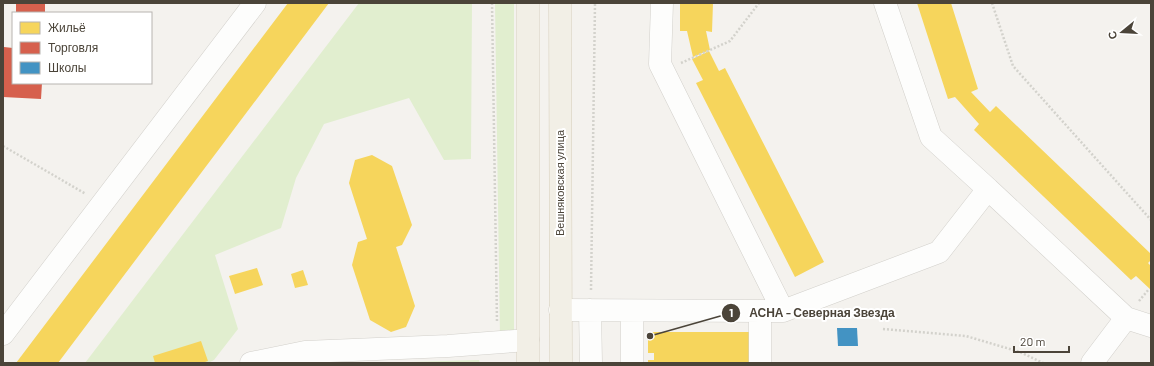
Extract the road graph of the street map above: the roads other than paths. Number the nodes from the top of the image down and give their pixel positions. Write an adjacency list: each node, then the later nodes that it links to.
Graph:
1 (256, 3): 14 (lane)
2 (528, 3): 15 (main road)
3 (560, 3): 7 (main road, Вешняковская улица)
4 (662, 3): 11 (lane)
5 (885, 3): 6 (lane)
6 (988, 189): 11 (lane); 12 (lane)
7 (560, 310): 8 (lane); 18 (main road, Вешняковская улица)
8 (590, 310): 9 (lane); 19 (lane)
9 (632, 311): 10 (lane); 20 (lane)
10 (760, 311): 11 (lane); 21 (lane)
11 (783, 311)
12 (1126, 318): 13 (lane); 22 (lane)
13 (1151, 326)
14 (3, 334)
15 (528, 340): 16 (lane); 17 (main road)
16 (251, 363)
17 (528, 363)
18 (561, 363)
19 (590, 363)
20 (632, 363)
21 (760, 363)
22 (1092, 363)

